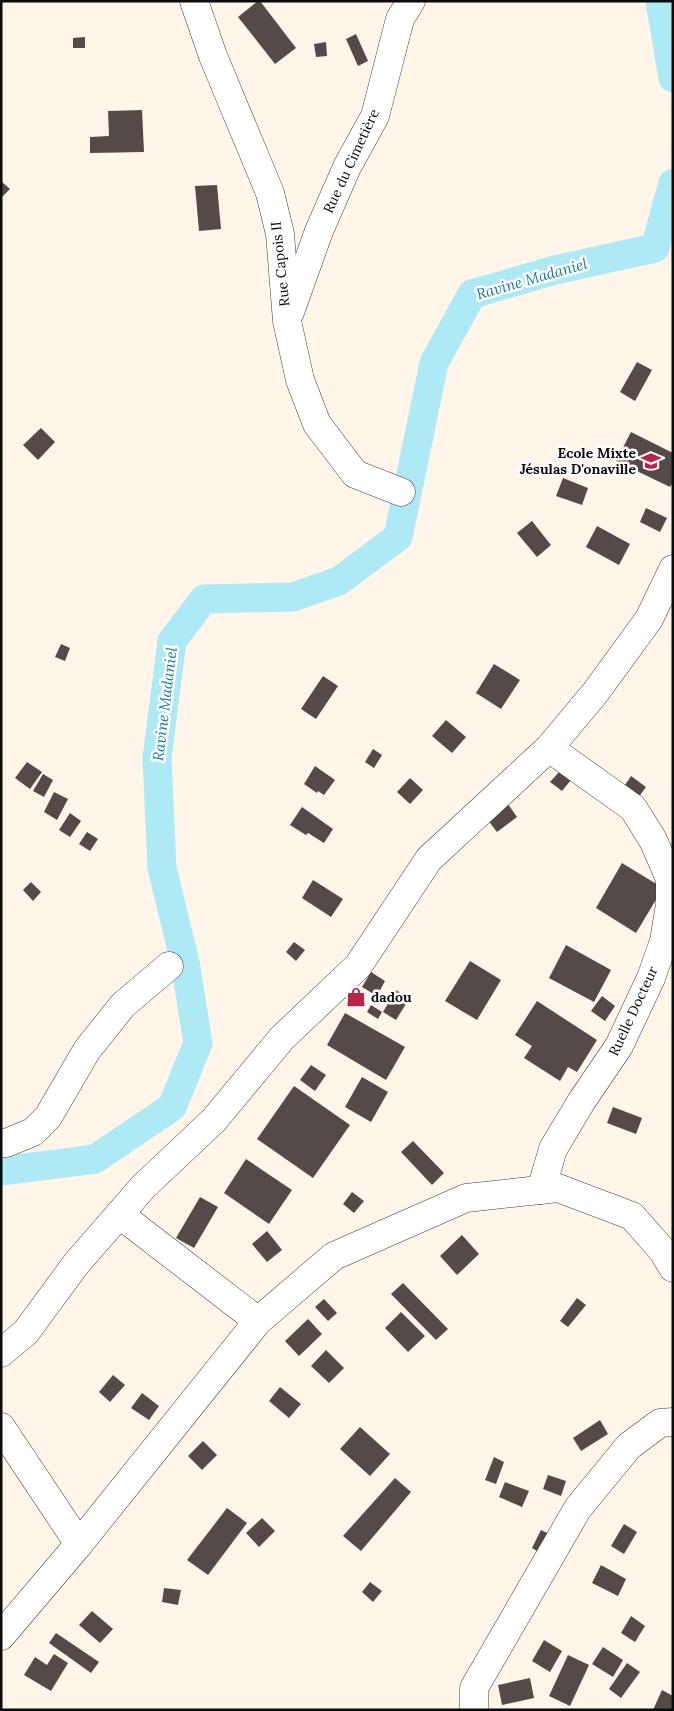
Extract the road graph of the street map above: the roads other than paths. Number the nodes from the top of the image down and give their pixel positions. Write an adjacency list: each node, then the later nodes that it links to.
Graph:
1 (194, 1): 3 (street, Rue Capois II)
2 (412, 1): 3 (street, Rue du Cimetière)
3 (286, 321): 4 (street, Rue Capois II)
4 (401, 492)
5 (673, 569): 6 (street)
6 (549, 748): 9 (street, Ruelle Docteur); 10 (street)
7 (169, 966): 8 (street)
8 (1, 1143)
9 (542, 1190): 11 (street); 12 (street)
10 (119, 1214): 12 (street); 13 (street)
11 (673, 1268)
12 (258, 1321): 16 (street)
13 (1, 1353)
14 (673, 1422): 18 (street)
15 (1, 1427): 16 (street)
16 (79, 1544): 17 (street)
17 (1, 1636)
18 (474, 1710)

